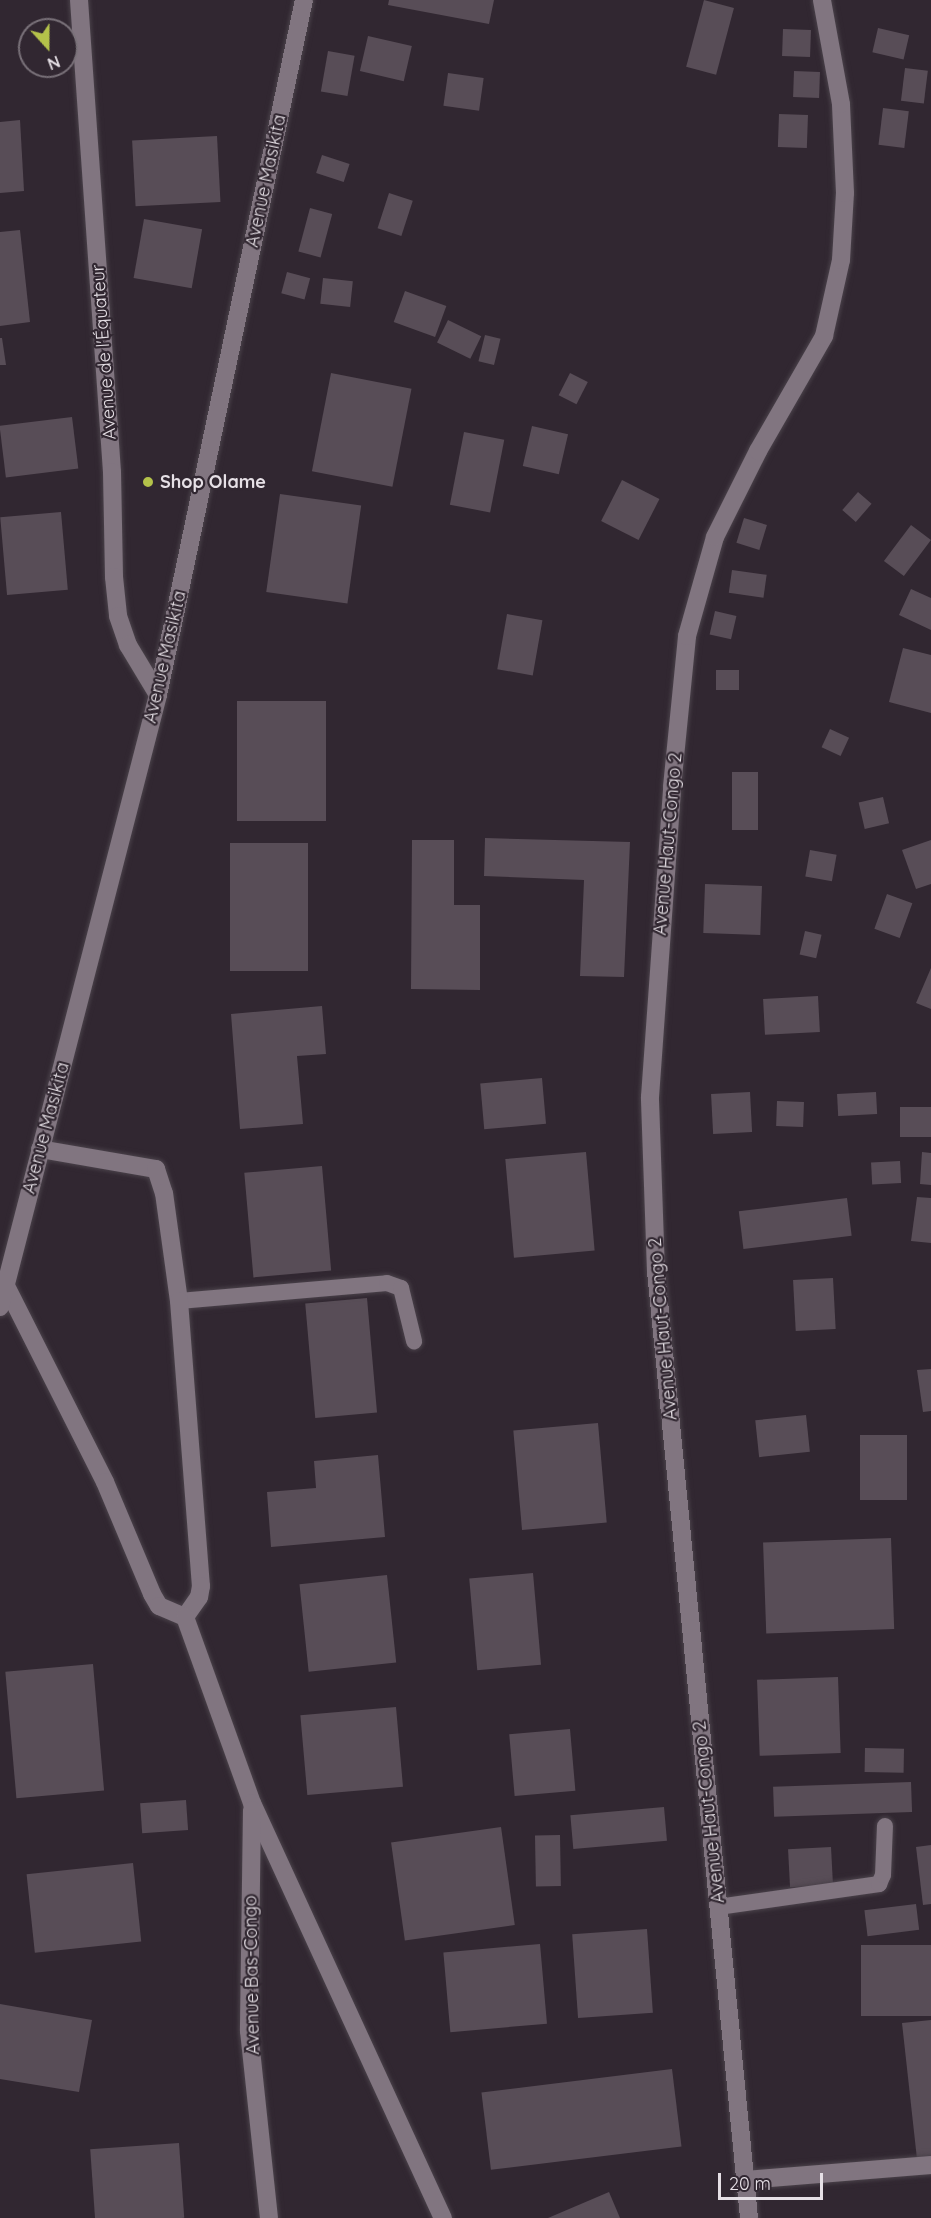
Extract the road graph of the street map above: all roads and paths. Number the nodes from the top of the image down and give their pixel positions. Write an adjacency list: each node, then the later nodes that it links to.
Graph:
1 (79, 0): 4 (street, Avenue de l'Équateur)
2 (304, 0): 4 (street, Avenue Masikita)
3 (822, 0): 13 (street, Avenue Haut-Congo 2)
4 (158, 695): 5 (street, Avenue Masikita)
5 (40, 1149): 6 (street, Avenue Masikita); 7 (street)
6 (5, 1284): 8 (street, Avenue Masikita); 10 (street)
7 (179, 1301): 9 (lane); 10 (street)
8 (0, 1307)
9 (414, 1341)
10 (186, 1617): 11 (street)
11 (252, 1803): 16 (street, Avenue Bas-Congo); 17 (street)
12 (885, 1826): 13 (lane)
13 (718, 1907): 15 (street, Avenue Haut-Congo 2)
14 (931, 2165): 15 (street)
15 (745, 2180): 18 (street, Avenue Haut-Congo 2)
16 (269, 2218)
17 (443, 2218)
18 (749, 2218)

